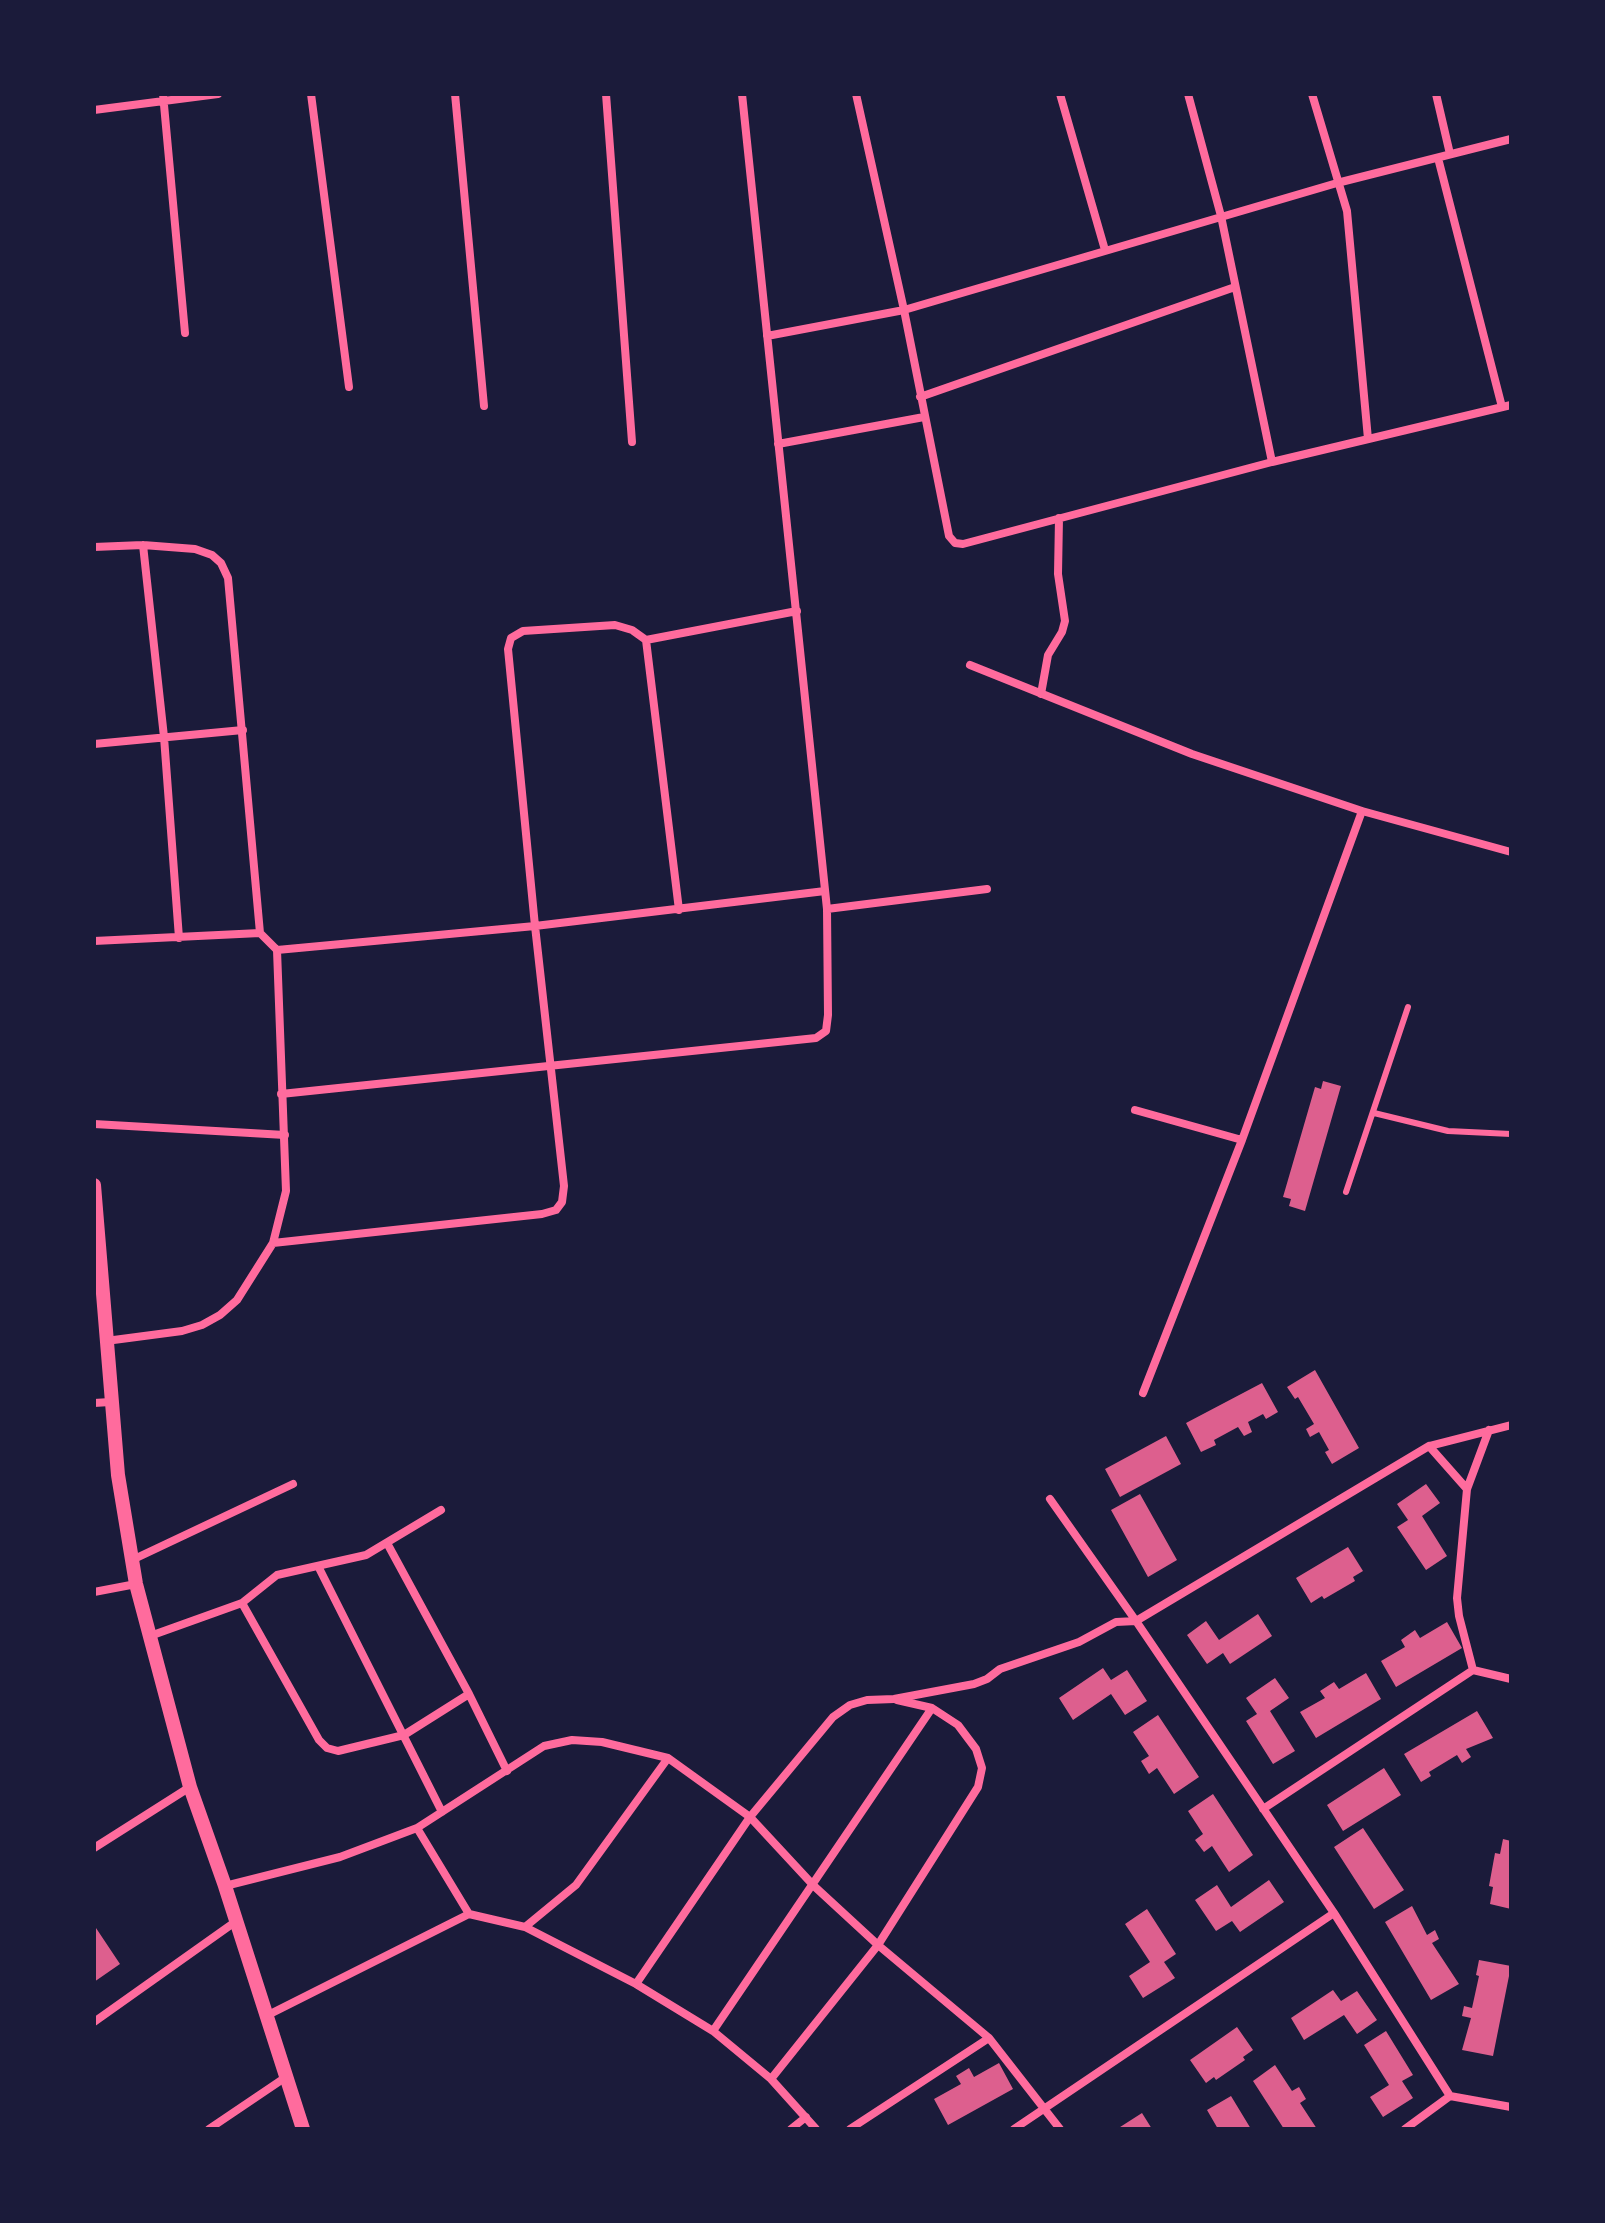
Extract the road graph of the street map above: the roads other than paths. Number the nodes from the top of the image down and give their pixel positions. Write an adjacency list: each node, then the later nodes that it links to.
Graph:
1 (218, 94): 11 (street)
2 (311, 94): 23 (street)
3 (455, 94): 25 (street)
4 (606, 94): 29 (street)
5 (742, 94): 22 (street)
6 (856, 94): 20 (street)
7 (1060, 94): 18 (street)
8 (1188, 94): 17 (street)
9 (1312, 94): 16 (street)
10 (1436, 94): 14 (street)
11 (163, 97): 12 (street); 21 (street)
12 (94, 110)
13 (1511, 139): 14 (street)
14 (1450, 154): 15 (street)
15 (1438, 158): 16 (street); 26 (street)
16 (1337, 183): 17 (street); 28 (street)
17 (1221, 216): 18 (street); 19 (street)
18 (1105, 250): 20 (street)
19 (1235, 287): 24 (street); 31 (street)
20 (904, 310): 22 (street); 24 (street)
21 (185, 333)
22 (767, 336): 30 (street)
23 (349, 387)
24 (920, 397): 27 (street)
25 (484, 406)
26 (1506, 406): 28 (street)
27 (924, 417): 30 (street); 32 (street)
28 (1368, 439): 31 (street)
29 (632, 442)
30 (778, 444): 35 (street)
31 (1272, 462): 32 (street)
32 (1059, 518): 38 (street)
33 (143, 545): 34 (street); 39 (street); 40 (street)
34 (94, 547)
35 (797, 611): 36 (street); 45 (street)
36 (646, 640): 47 (street); 48 (street)
37 (970, 665): 38 (street)
38 (1041, 694): 42 (street)
39 (243, 730): 40 (street); 49 (street)
40 (164, 737): 41 (street); 50 (street)
41 (94, 744)
42 (1362, 811): 43 (street); 61 (street)
43 (1511, 852)
44 (987, 889): 46 (street)
45 (825, 891): 46 (street); 47 (street)
46 (827, 909): 54 (street)
47 (679, 910): 48 (street)
48 (535, 926): 52 (street); 54 (street)
49 (260, 933): 50 (street); 52 (street)
50 (179, 938): 51 (street)
51 (94, 941)
52 (277, 950): 55 (street)
53 (1408, 1007): 57 (lane)
54 (552, 1066): 55 (street); 64 (street)
55 (281, 1094): 60 (street)
56 (1135, 1110): 61 (street)
57 (1374, 1113): 59 (lane); 62 (lane)
58 (94, 1124): 60 (street)
59 (1511, 1134)
60 (285, 1135): 64 (street)
61 (1242, 1140): 66 (street)
62 (1346, 1192)
63 (94, 1193): 65 (street)
64 (273, 1243): 65 (street)
65 (106, 1341): 67 (street)
66 (1143, 1393)
67 (110, 1402): 68 (street); 77 (street)
68 (94, 1403)
69 (1511, 1425): 70 (street)
70 (1489, 1430): 71 (street); 73 (street)
71 (1429, 1446): 73 (street); 82 (street)
72 (293, 1484): 77 (street)
73 (1467, 1489): 84 (street)
74 (1050, 1499): 82 (street)
75 (441, 1510): 76 (street)
76 (387, 1543): 78 (street); 86 (street)
77 (132, 1560): 79 (street)
78 (318, 1566): 81 (street); 89 (street)
79 (136, 1584): 80 (street); 83 (street)
80 (94, 1592)
81 (242, 1603): 83 (street); 89 (street)
82 (1136, 1621): 87 (street); 93 (street)
83 (150, 1636): 92 (street)
84 (1473, 1670): 85 (street); 93 (street)
85 (1511, 1679)
86 (469, 1694): 89 (street); 91 (street)
87 (894, 1699): 88 (street); 95 (street)
88 (932, 1708): 99 (street); 104 (street)
89 (404, 1735): 94 (street)
90 (668, 1758): 91 (street); 95 (street); 103 (street)
91 (507, 1771): 94 (street)
92 (190, 1787): 97 (street); 98 (street)
93 (1263, 1809): 100 (street)
94 (442, 1812): 96 (street)
95 (750, 1817): 99 (street); 105 (street)
96 (417, 1828): 98 (street); 101 (street)
97 (94, 1848)
98 (225, 1886): 102 (street)
99 (814, 1886): 104 (street); 108 (street)
100 (1334, 1913): 112 (street); 114 (street)
101 (469, 1914): 103 (street); 106 (street)
102 (235, 1922): 106 (street); 107 (street)
103 (525, 1927): 105 (street)
104 (878, 1945): 109 (street); 111 (street)
105 (636, 1984): 108 (street)
106 (268, 2015): 110 (street)
107 (94, 2022)
108 (713, 2031): 111 (street)
109 (989, 2038): 114 (street); 120 (street)
110 (286, 2077): 116 (street); 117 (street)
111 (771, 2079): 115 (street)
112 (1450, 2096): 113 (street); 123 (street)
113 (1511, 2107)
114 (1046, 2108): 121 (street); 122 (street)
115 (806, 2117): 118 (street); 119 (street)
116 (209, 2129)
117 (303, 2129)
118 (791, 2129)
119 (816, 2129)
120 (850, 2129)
121 (1014, 2129)
122 (1060, 2129)
123 (1405, 2129)

